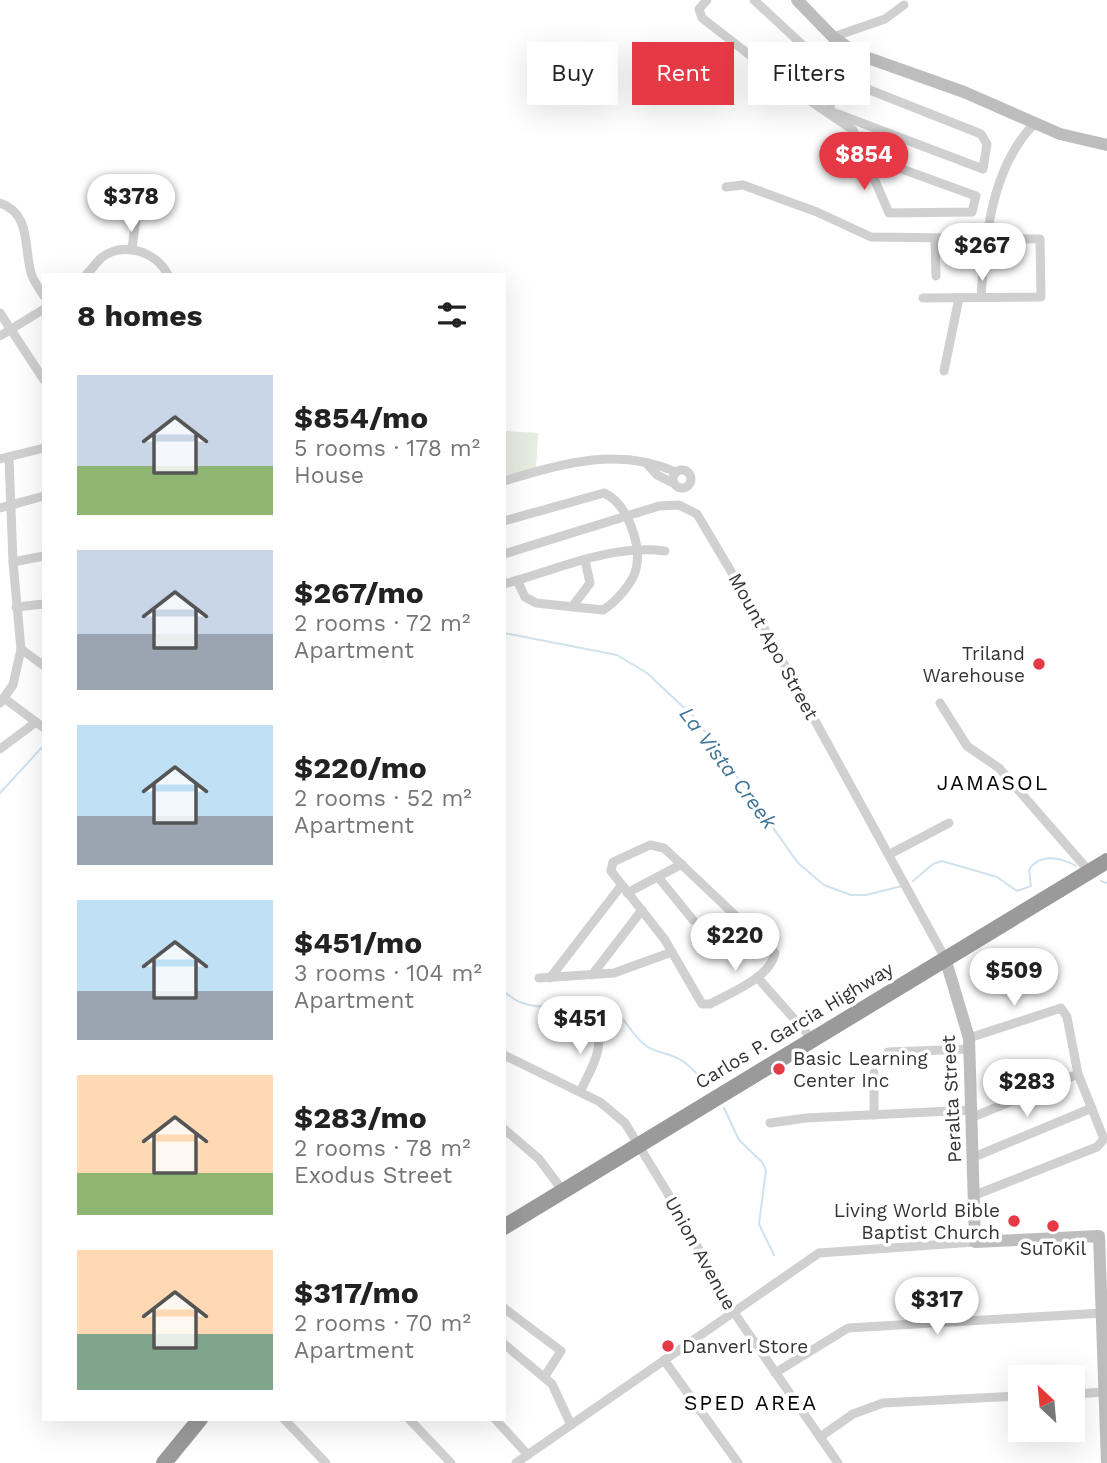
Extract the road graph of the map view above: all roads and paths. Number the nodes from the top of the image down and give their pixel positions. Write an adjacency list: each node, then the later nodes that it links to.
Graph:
1 (707, 0): 11 (street)
2 (754, 0): 6 (street)
3 (797, 0): 5 (street)
4 (904, 5): 5 (street)
5 (833, 37): 7 (street)
6 (801, 42)
7 (839, 42)
8 (870, 57): 13 (street)
9 (870, 88): 12 (street)
10 (831, 105): 11 (street)
11 (829, 113): 12 (street); 14 (street)
12 (858, 121): 14 (street)
13 (1034, 124): 15 (street); 21 (street)
14 (853, 130): 16 (street)
15 (1107, 145)
16 (866, 156): 16 (street)
17 (726, 187): 20 (street)
18 (138, 202): 22 (street)
19 (0, 203): 26 (street)
20 (935, 239): 21 (street); 25 (street)
21 (985, 239): 29 (street); 29 (street)
22 (132, 249): 23 (street); 24 (street)
23 (88, 273)
24 (166, 273)
25 (936, 276)
26 (42, 293)
27 (923, 298): 28 (street)
28 (959, 298): 29 (street); 34 (street)
29 (981, 298)
30 (42, 310): 32 (street)
31 (0, 313): 32 (street)
32 (10, 329): 33 (street); 35 (street)
33 (0, 336)
34 (944, 371)
35 (42, 377)
36 (42, 448): 37 (street)
37 (4, 458): 43 (street)
38 (646, 464): 39 (street); 40 (street); 41 (street)
39 (676, 472): 41 (street); 41 (street)
40 (506, 480)
41 (677, 486): 44 (street)
42 (42, 497): 43 (street)
43 (12, 505): 45 (street); 53 (street)
44 (679, 505): 46 (street); 66 (street, Mount Apo Street)
45 (0, 508)
46 (626, 516): 47 (street); 48 (street); 50 (street)
47 (506, 521)
48 (636, 549): 49 (street); 52 (street); 58 (street)
49 (665, 551)
50 (506, 553)
51 (42, 556): 53 (street)
52 (585, 560): 54 (street); 58 (street)
53 (13, 562): 57 (street)
54 (517, 580): 55 (street); 58 (street)
55 (506, 583)
56 (42, 604): 57 (street)
57 (16, 607): 59 (street)
58 (572, 607)
59 (21, 649): 60 (street); 61 (street)
60 (42, 665)
61 (2, 701): 63 (street)
62 (940, 703): 69 (street)
63 (40, 725): 64 (street)
64 (0, 749)
65 (949, 823): 66 (street)
66 (890, 855): 75 (street, Mount Apo Street)
67 (1107, 861): 69 (highway, Carlos P. Garcia Highway)
68 (682, 864): 70 (street); 71 (street); 77 (street)
69 (1089, 872): 75 (highway, Carlos P. Garcia Highway)
70 (658, 877): 71 (street); 73 (street)
71 (624, 890): 72 (street); 79 (street)
72 (642, 910): 74 (street); 76 (street)
73 (693, 920)
74 (672, 952): 76 (street); 77 (street)
75 (946, 958): 81 (highway, Carlos P. Garcia Highway); 82 (street, Peralta Street)
76 (592, 975): 79 (street)
77 (757, 977): 81 (street)
78 (539, 978): 79 (street)
79 (550, 978)
80 (590, 1019): 87 (street)
81 (812, 1039): 93 (highway, Carlos P. Garcia Highway)
82 (970, 1044): 83 (street); 86 (street); 89 (street, Peralta Street)
83 (888, 1052)
84 (506, 1056): 87 (street, Union Avenue)
85 (874, 1073): 90 (street)
86 (1078, 1074): 88 (street); 89 (street)
87 (580, 1092): 93 (street, Union Avenue)
88 (1092, 1108): 94 (street); 96 (street)
89 (973, 1113): 90 (street); 94 (street, Peralta Street)
90 (874, 1115): 91 (street)
91 (770, 1123)
92 (506, 1131): 95 (street)
93 (640, 1144): 95 (highway, Carlos P. Garcia Highway); 101 (street, Union Avenue)
94 (974, 1157): 96 (street, Peralta Street)
95 (564, 1191): 97 (highway, Carlos P. Garcia Highway)
96 (975, 1195): 99 (street, Peralta Street)
97 (506, 1226)
98 (1103, 1235): 99 (street); 102 (street)
99 (975, 1242): 101 (street)
100 (506, 1310): 106 (street)
101 (733, 1311): 104 (street); 105 (street, Union Avenue)
102 (1103, 1313): 105 (street); 107 (street)
103 (506, 1346): 106 (street)
104 (664, 1360): 114 (street); 121 (street)
105 (775, 1373): 115 (street, Union Avenue)
106 (545, 1377): 114 (street)
107 (1105, 1392): 108 (street); 123 (street)
108 (1085, 1393)
109 (1008, 1397): 115 (street)
110 (199, 1421): 117 (highway)
111 (287, 1421): 118 (street)
112 (411, 1421): 119 (street)
113 (497, 1421): 116 (street)
114 (571, 1425): 116 (street)
115 (820, 1437): 122 (street, Union Avenue)
116 (528, 1455): 120 (street)
117 (164, 1463)
118 (326, 1463)
119 (451, 1463)
120 (516, 1463)
121 (738, 1463)
122 (838, 1463)
123 (1107, 1463)

